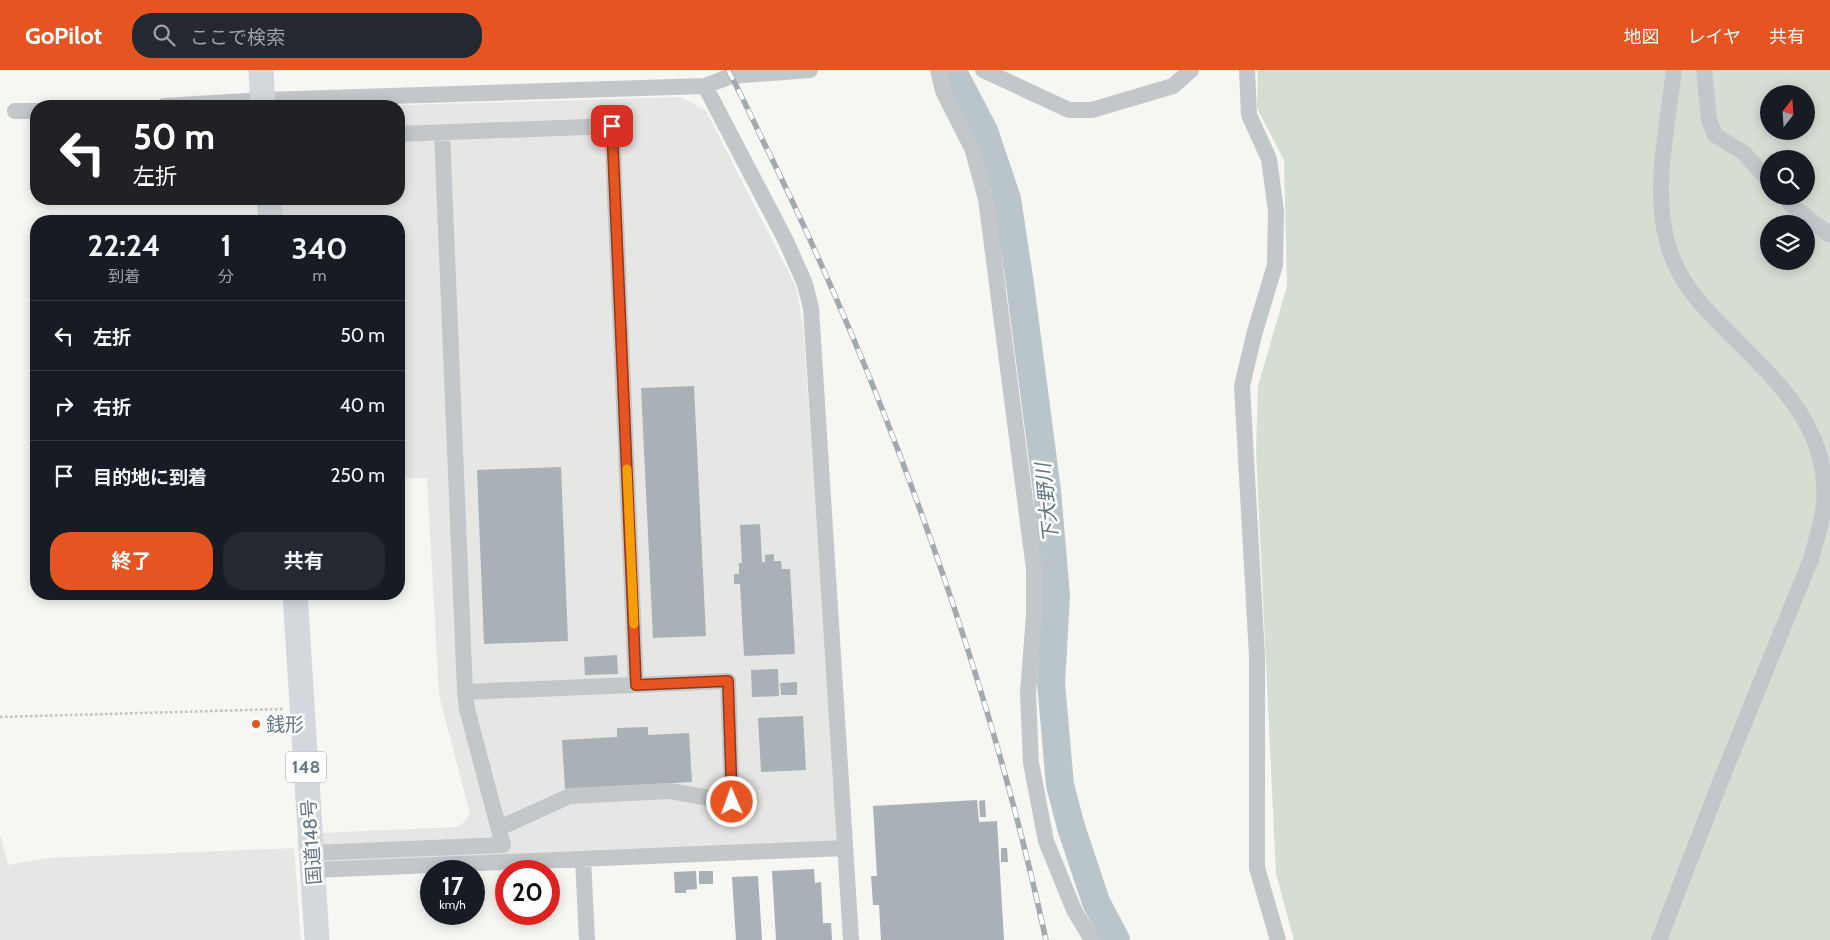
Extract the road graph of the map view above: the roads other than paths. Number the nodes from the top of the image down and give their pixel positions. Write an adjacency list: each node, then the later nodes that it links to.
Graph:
1 (261, 70): 10 (highway)
2 (810, 70): 9 (street)
3 (938, 70): 29 (street)
4 (983, 70): 5 (street)
5 (1191, 70)
6 (1246, 70): 30 (street)
7 (1674, 70): 31 (street)
8 (1704, 70): 16 (street)
9 (705, 86): 11 (street); 23 (street)
10 (263, 100)
11 (341, 100)
12 (15, 111): 13 (street)
13 (30, 111)
14 (442, 132): 15 (street); 20 (street); 21 (street)
15 (405, 134)
16 (1760, 171)
17 (1792, 205): 18 (street)
18 (1830, 235)
19 (295, 600): 25 (highway, 国道148号 / 148)
20 (636, 685): 21 (street); 22 (street)
21 (465, 692): 22 (street)
22 (499, 828): 25 (street)
23 (845, 848): 24 (street); 28 (street)
24 (583, 859): 25 (street); 27 (street)
25 (312, 862): 26 (highway, 国道148号 / 148)
26 (317, 940)
27 (587, 940)
28 (851, 940)
29 (1092, 940)
30 (1278, 940)
31 (1659, 940)

